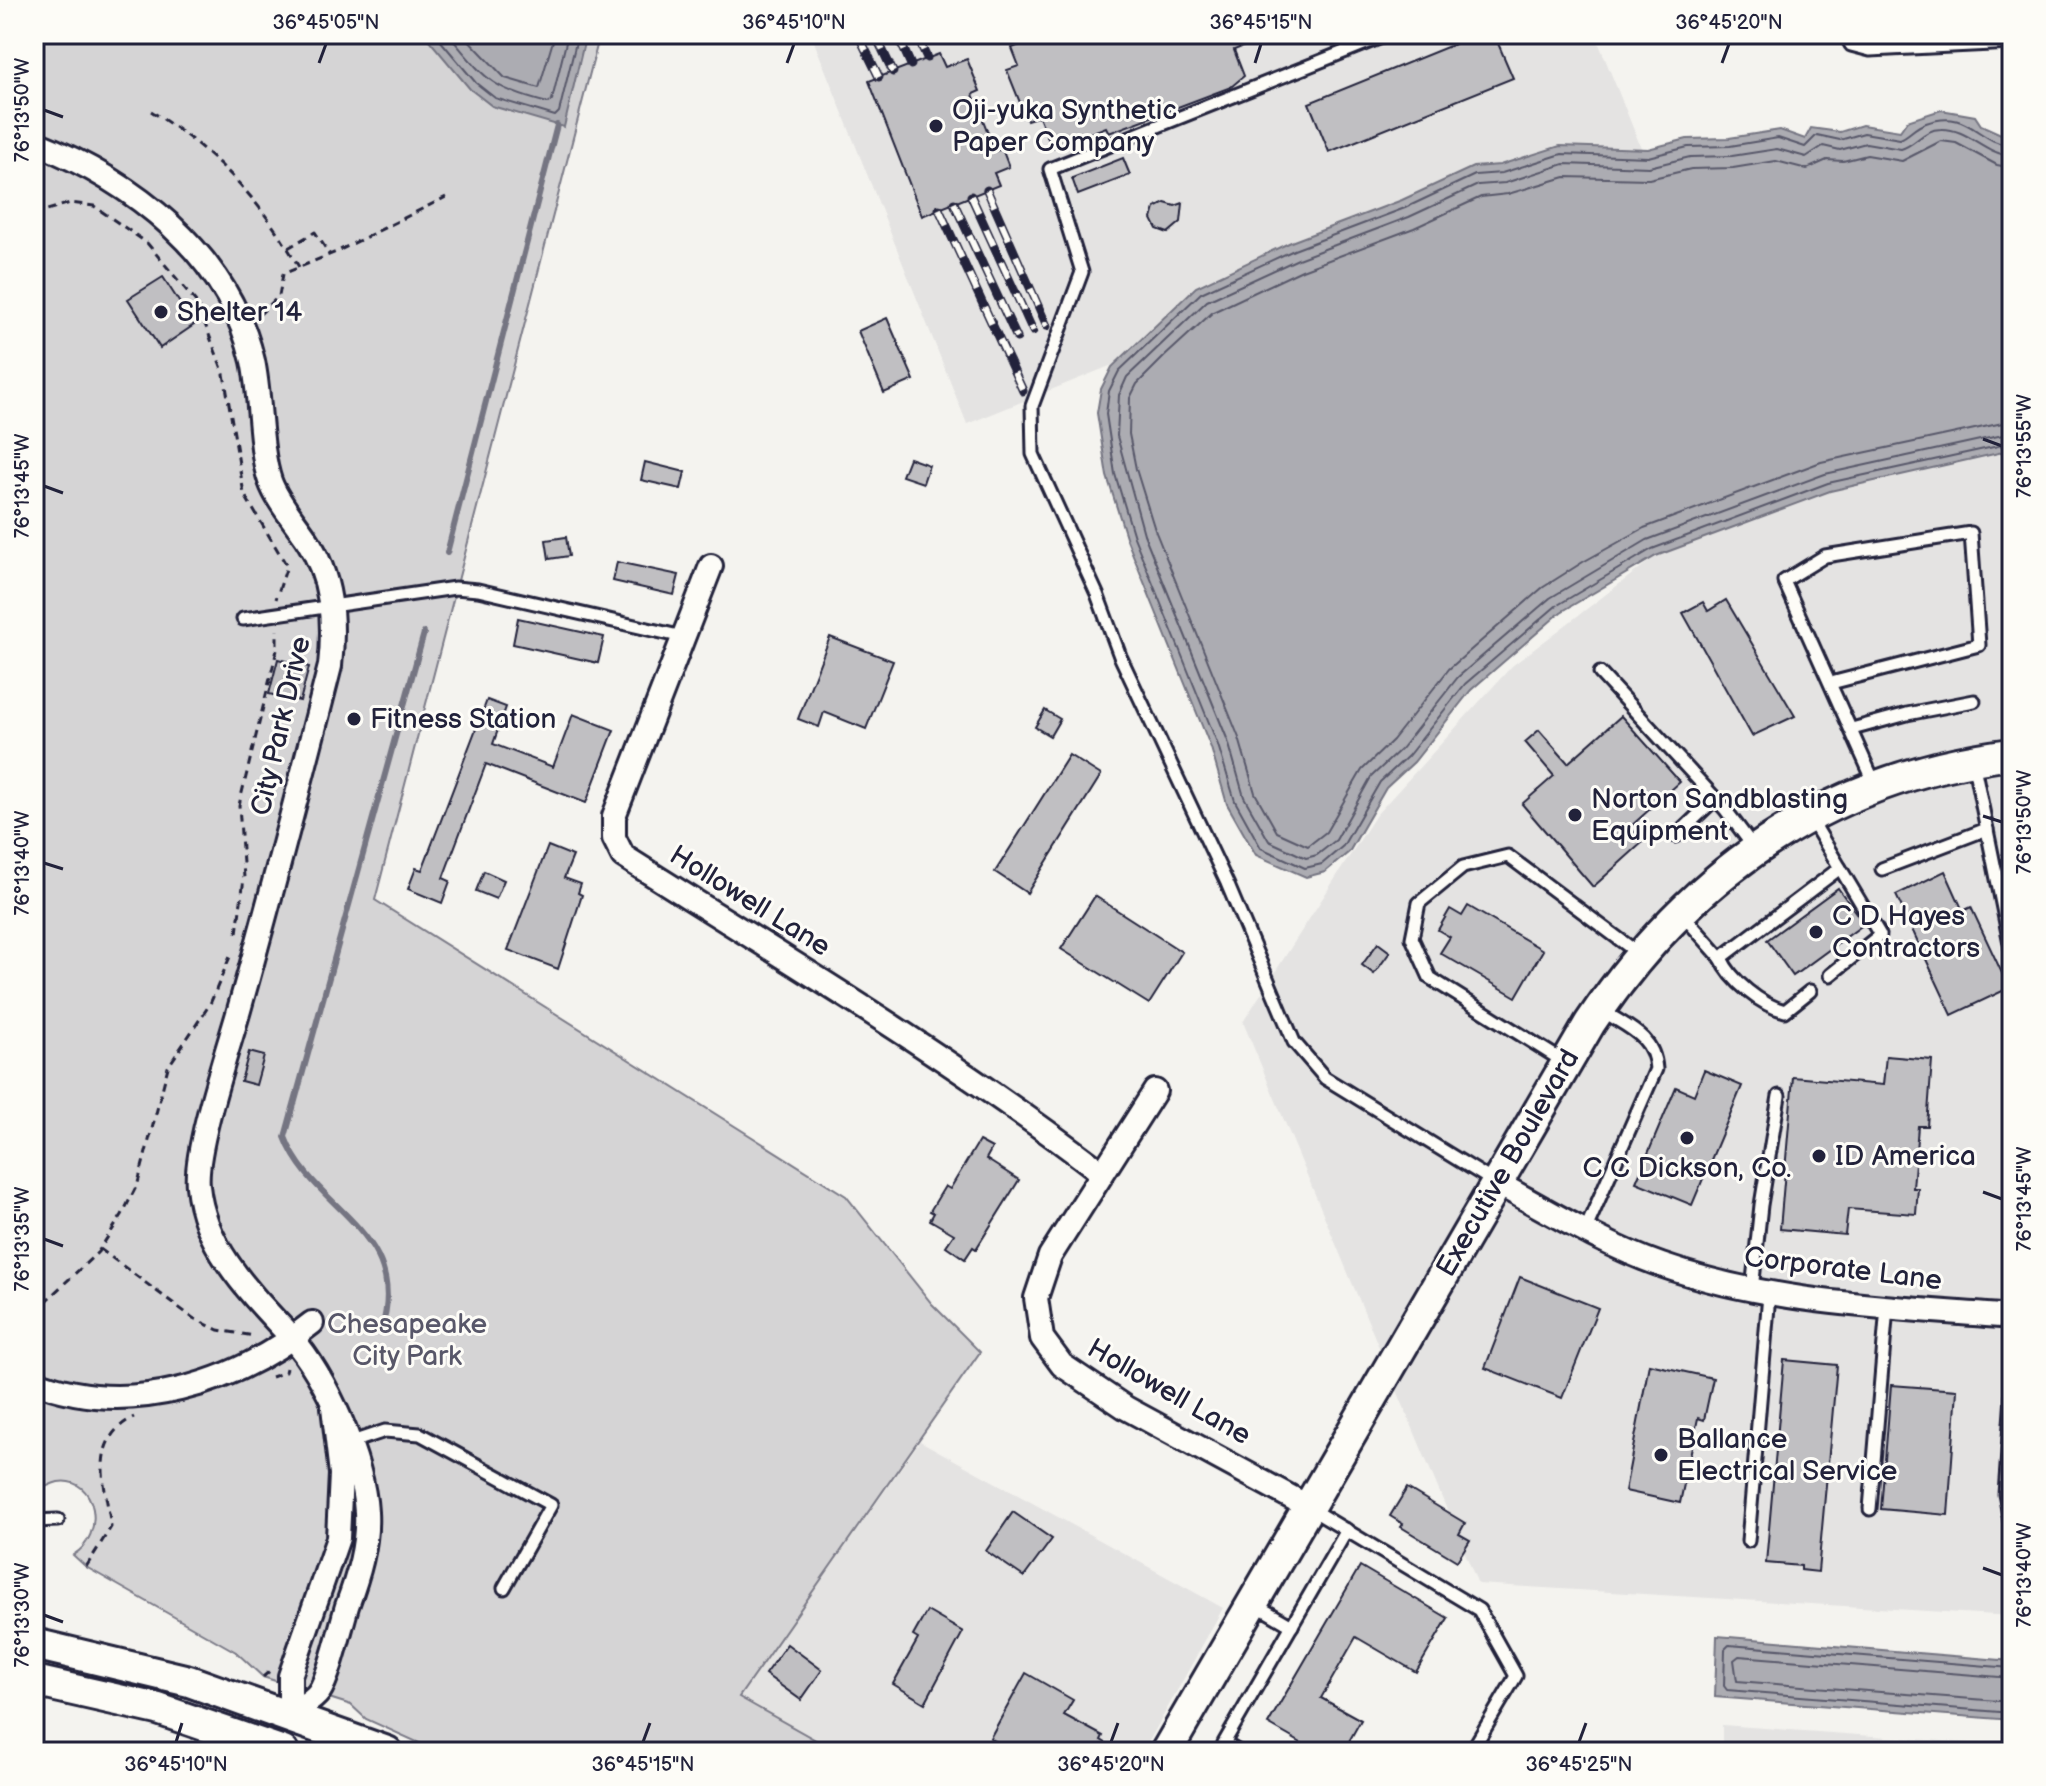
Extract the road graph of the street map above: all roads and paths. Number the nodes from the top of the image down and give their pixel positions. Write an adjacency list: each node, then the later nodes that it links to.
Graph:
1 (1389, 34): 42 (lane)
2 (1845, 34): 3 (lane)
3 (2012, 43)
4 (151, 111): 8 (path)
5 (34, 142): 11 (street, City Park Drive)
6 (446, 197): 9 (path)
7 (34, 214): 14 (path)
8 (288, 248): 9 (path); 10 (path)
9 (330, 255): 10 (path)
10 (299, 267): 11 (path)
11 (242, 329): 13 (street, City Park Drive)
12 (711, 566): 16 (street, Hollowell Lane)
13 (332, 607): 14 (lane); 16 (lane); 49 (street, City Park Drive)
14 (276, 614): 15 (lane); 46 (path)
15 (243, 619)
16 (683, 637): 41 (street, Hollowell Lane)
17 (1600, 673): 24 (lane)
18 (1831, 683): 18 (lane); 20 (lane)
19 (1974, 701): 20 (lane)
20 (1852, 729): 23 (lane)
21 (2012, 754): 22 (street, Executive Boulevard)
22 (1973, 761): 23 (street, Executive Boulevard); 26 (lane)
23 (1876, 788): 25 (street, Executive Boulevard)
24 (1715, 799): 27 (lane); 28 (lane)
25 (1809, 817): 28 (street, Executive Boulevard); 29 (lane)
26 (1987, 829): 30 (lane); 32 (lane)
27 (1676, 836)
28 (1755, 849): 31 (street, Executive Boulevard)
29 (1840, 868): 34 (lane); 35 (lane)
30 (1882, 869)
31 (1679, 910): 33 (street, Executive Boulevard); 34 (lane)
32 (2012, 953)
33 (1639, 954): 37 (street, Executive Boulevard); 38 (lane)
34 (1721, 958): 36 (lane)
35 (1830, 975)
36 (1810, 991)
37 (1599, 1009): 38 (street, Executive Boulevard); 43 (lane)
38 (1566, 1063): 42 (street, Executive Boulevard)
39 (1155, 1091): 41 (street, Hollowell Lane)
40 (1779, 1096): 44 (lane)
41 (1101, 1172): 55 (street, Hollowell Lane)
42 (1497, 1183): 43 (street, Corporate Lane); 55 (street, Executive Boulevard)
43 (1585, 1231): 44 (street, Corporate Lane)
44 (1761, 1293): 45 (street, Corporate Lane); 61 (lane)
45 (1887, 1307): 47 (street, Corporate Lane); 56 (lane)
46 (34, 1312)
47 (2012, 1317)
48 (312, 1323): 49 (street)
49 (292, 1339): 52 (street); 54 (street, City Park Drive)
50 (285, 1372): 51 (path)
51 (295, 1376)
52 (34, 1381)
53 (2012, 1396): 60 (lane)
54 (343, 1446): 62 (lane); 69 (street, City Park Drive); 69 (street, City Park Drive)
55 (1309, 1507): 59 (lane); 63 (street, Executive Boulevard)
56 (1870, 1509)
57 (58, 1520): 58 (lane)
58 (34, 1521)
59 (1347, 1530): 64 (lane); 74 (lane)
60 (2012, 1531)
61 (1748, 1541)
62 (504, 1588)
63 (1253, 1603): 64 (lane); 72 (street, Executive Boulevard)
64 (1292, 1626): 73 (lane)
65 (34, 1644): 69 (street)
66 (274, 1663): 67 (path)
67 (263, 1677)
68 (34, 1681): 70 (street)
69 (290, 1715): 70 (street); 71 (street)
70 (279, 1751)
71 (387, 1752)
72 (1167, 1752)
73 (1239, 1752)
74 (1471, 1752)

